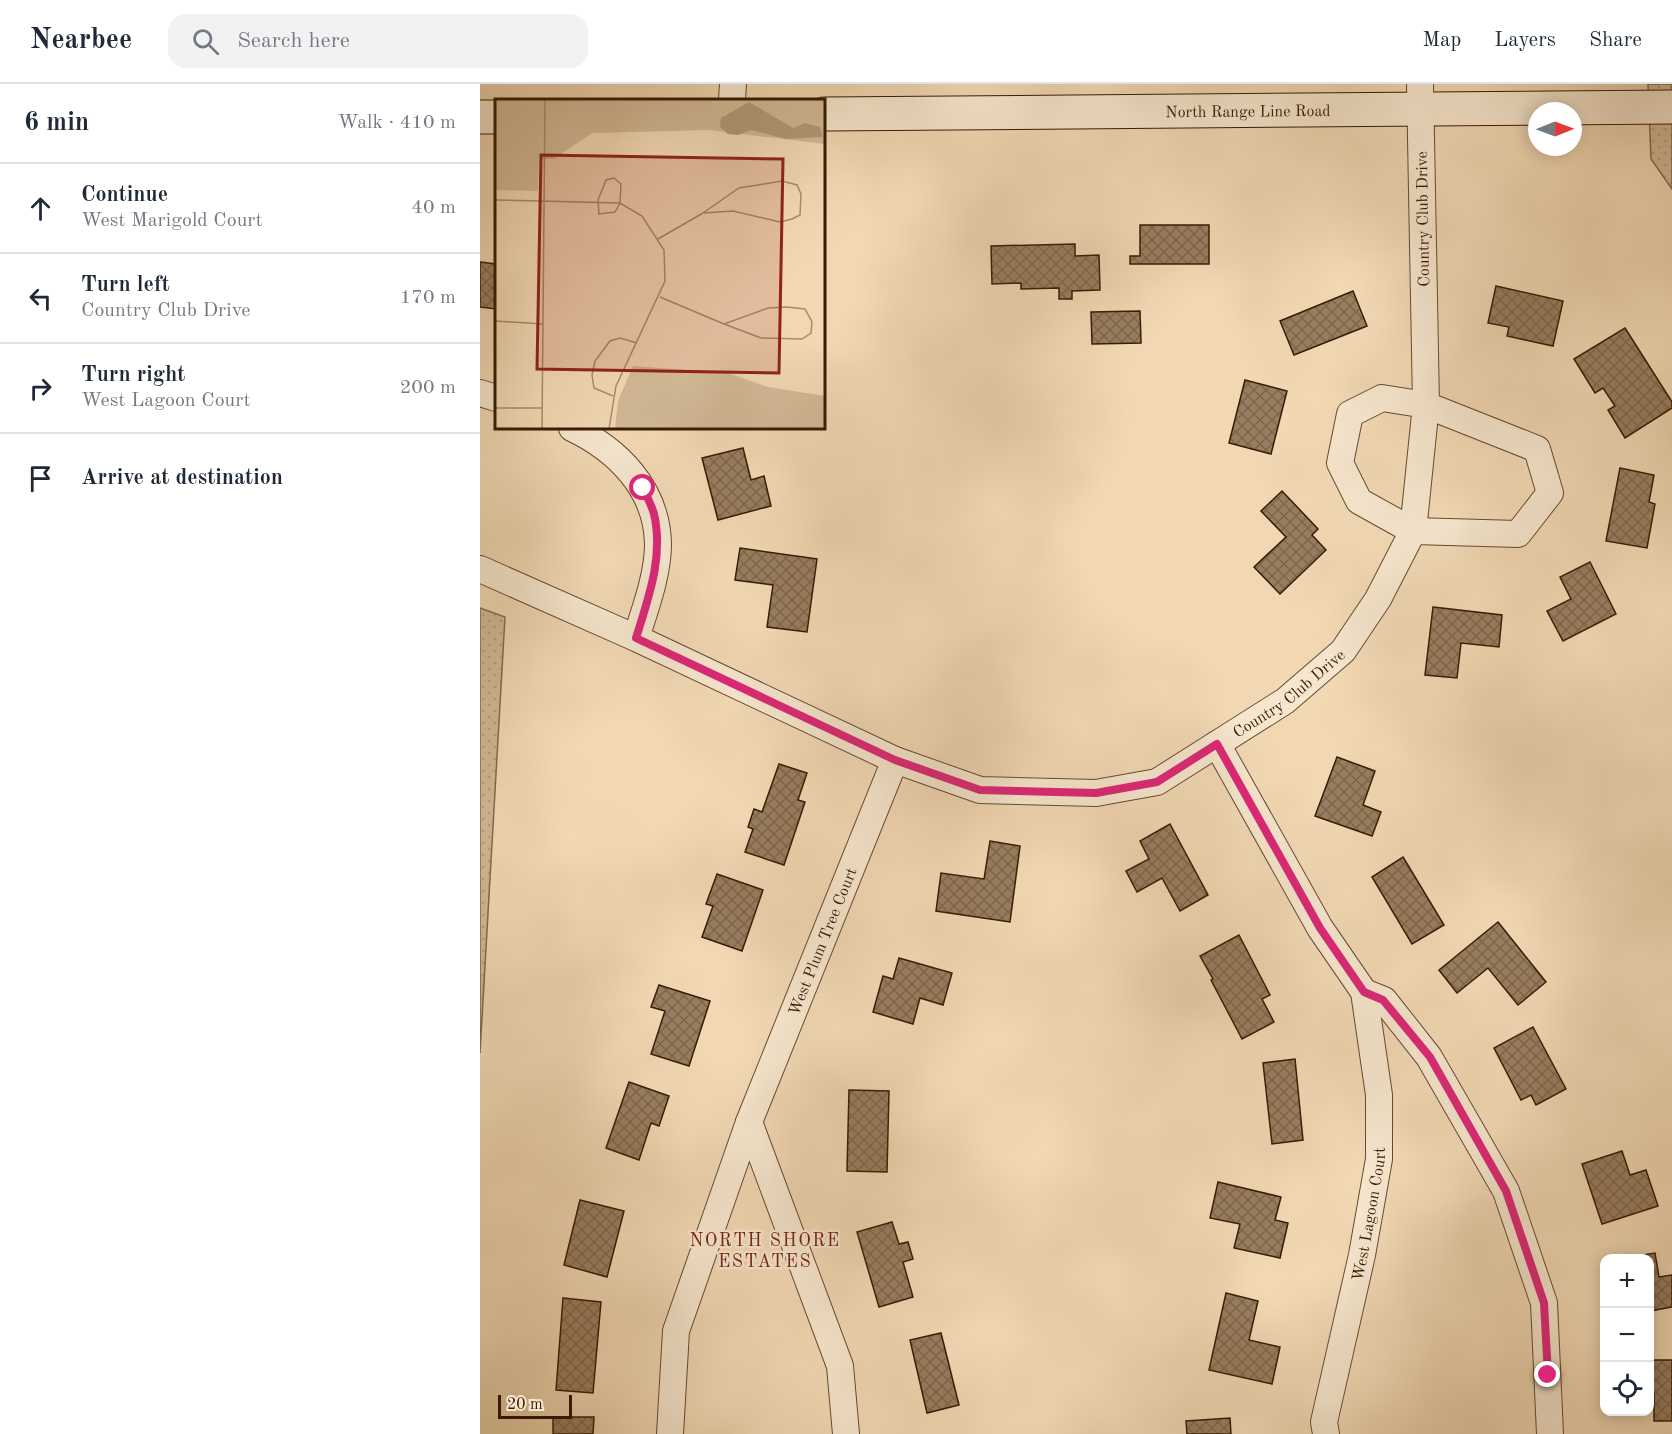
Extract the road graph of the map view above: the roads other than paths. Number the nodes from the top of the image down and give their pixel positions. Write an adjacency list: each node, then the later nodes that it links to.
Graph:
1 (733, 84): 3 (street)
2 (1420, 97): 4 (street, North Range Line Road); 5 (street, North Range Line Road); 8 (street, Country Club Drive)
3 (732, 99)
4 (1672, 107)
5 (825, 114)
6 (480, 393): 7 (street)
7 (495, 398)
8 (1426, 405): 10 (street, Country Club Drive); 10 (street); 10 (street)
9 (574, 429): 12 (street)
10 (1413, 531): 13 (street, Country Club Drive)
11 (480, 569): 12 (street, Country Club Drive)
12 (636, 638): 14 (street, Country Club Drive)
13 (1217, 744): 14 (street, Country Club Drive); 15 (street, West Lagoon Court)
14 (895, 760): 16 (street, West Plum Tree Court)
15 (1364, 992): 19 (street, West Lagoon Court); 20 (street, West Lagoon Court)
16 (749, 1122): 17 (street, West Plum Tree Court); 18 (street)
17 (670, 1434)
18 (846, 1434)
19 (1326, 1434)
20 (1550, 1434)

